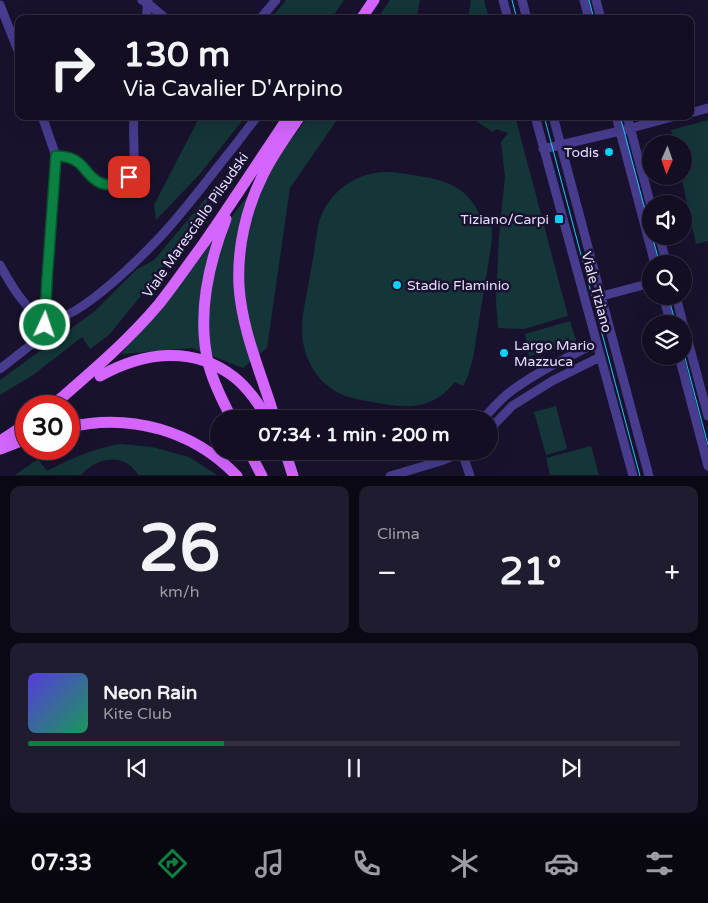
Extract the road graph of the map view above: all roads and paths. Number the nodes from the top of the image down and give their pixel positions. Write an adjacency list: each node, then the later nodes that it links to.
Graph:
1 (276, 0): 11 (street)
2 (374, 0): 12 (main road)
3 (503, 0): 13 (street)
4 (522, 0): 14 (street)
5 (584, 0): 15 (street)
6 (596, 0): 16 (street)
7 (146, 1): 9 (street); 10 (street)
8 (0, 5): 17 (street)
9 (146, 15)
10 (162, 15)
11 (263, 15)
12 (364, 15)
13 (507, 15)
14 (526, 15)
15 (588, 15)
16 (599, 15)
17 (15, 43)
18 (708, 108): 19 (street)
19 (694, 112)
20 (43, 120): 34 (street)
21 (134, 120): 34 (street)
22 (255, 120): 41 (street)
23 (286, 120): 35 (main road, Viale Maresciallo Pilsudski)
24 (297, 120): 53 (main road, Viale Maresciallo Pilsudski)
25 (536, 120): 33 (street, Viale Tiziano)
26 (554, 120): 32 (street, Viale Tiziano)
27 (617, 120): 31 (street)
28 (628, 120): 30 (street)
29 (661, 120): 30 (street)
30 (630, 128): 31 (street); 36 (street)
31 (620, 131): 32 (street); 37 (street)
32 (561, 145): 33 (street); 40 (street, Viale Tiziano)
33 (544, 149): 42 (street, Viale Tiziano)
34 (56, 156): 41 (street)
35 (243, 186): 48 (main road, Viale Maresciallo Pilsudski); 51 (main road)
36 (648, 195)
37 (653, 255)
38 (0, 265): 41 (street)
39 (642, 285): 40 (street)
40 (602, 296): 73 (street, Viale Tiziano)
41 (45, 319): 46 (street)
42 (596, 343): 43 (street, Viale Tiziano); 47 (street)
43 (600, 357): 50 (street); 72 (street, Viale Tiziano)
44 (692, 358): 55 (street)
45 (681, 365): 66 (street)
46 (0, 369)
47 (517, 387): 50 (street); 54 (street)
48 (65, 395)
49 (70, 395): 52 (main road, bridge)
50 (524, 398): 56 (street)
51 (228, 410)
52 (262, 410)
53 (272, 410)
54 (491, 410)
55 (708, 416)
56 (498, 421)
57 (80, 425): 67 (main road)
58 (15, 431): 59 (main road)
59 (0, 441)
60 (15, 443): 61 (main road)
61 (0, 449)
62 (254, 460): 68 (main road)
63 (288, 460): 69 (main road)
64 (443, 460): 70 (street)
65 (465, 460): 71 (street)
66 (708, 466)
67 (237, 476)
68 (262, 476)
69 (293, 476)
70 (390, 476)
71 (470, 476)
72 (633, 476)
73 (649, 476)

